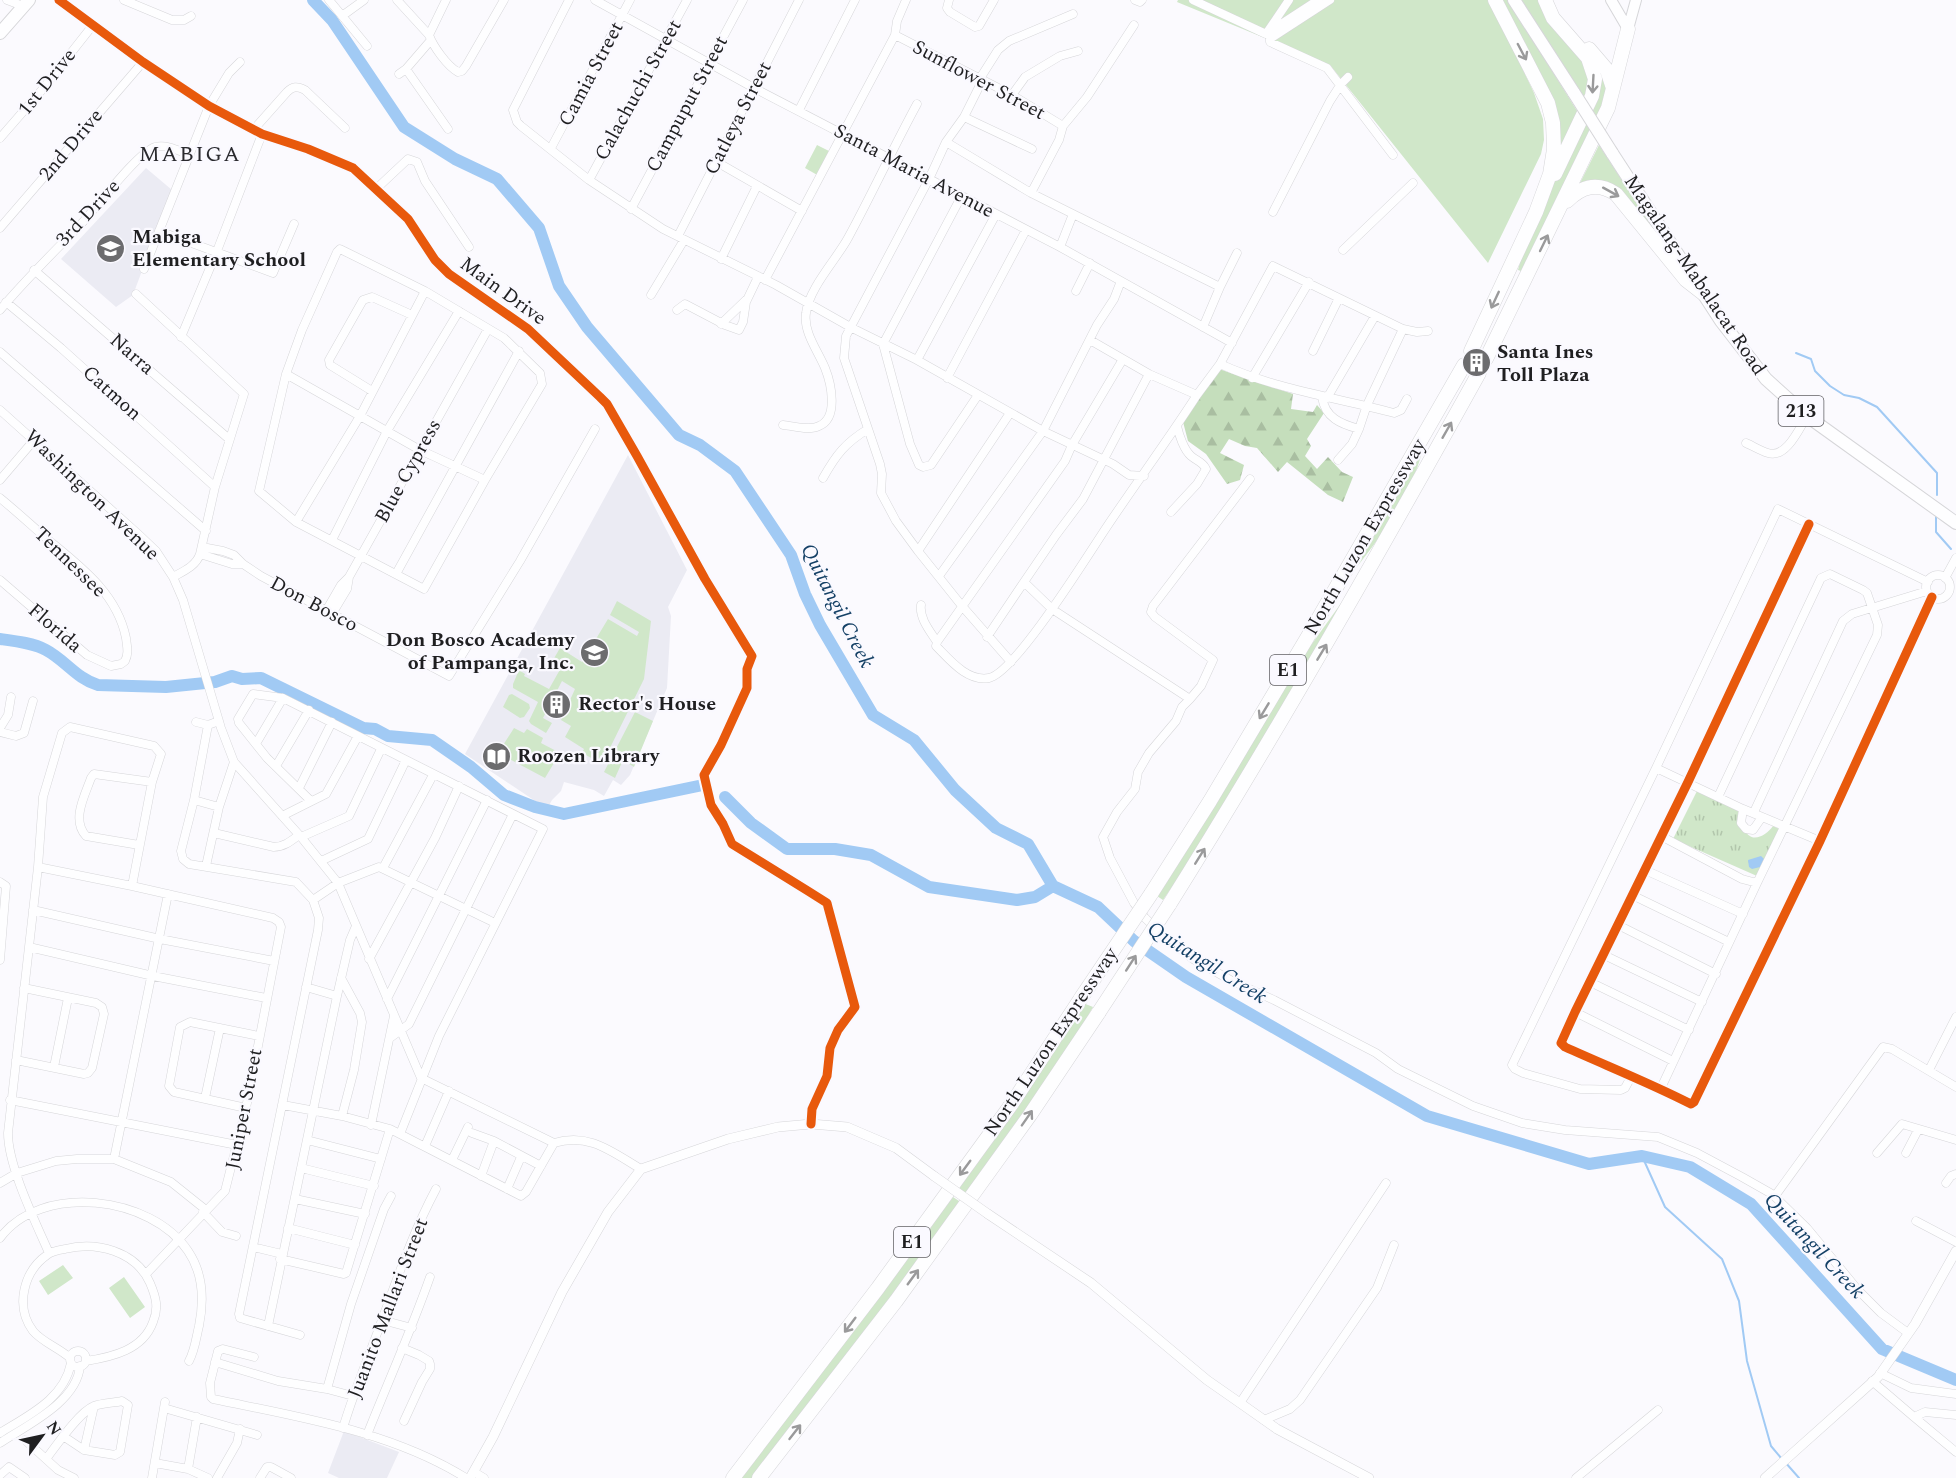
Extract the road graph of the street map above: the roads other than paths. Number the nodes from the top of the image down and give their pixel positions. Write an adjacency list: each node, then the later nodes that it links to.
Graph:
1 (5, 0): 32 (street); 33 (street)
2 (59, 0): 40 (street, Main Drive)
3 (126, 0): 36 (street)
4 (329, 0): 37 (street)
5 (364, 0): 37 (street)
6 (398, 0): 44 (street)
7 (446, 0): 44 (street)
8 (504, 0): 44 (street)
9 (569, 0): 69 (street)
10 (595, 0): 35 (street, Santa Maria Avenue)
11 (630, 0): 35 (street, Camia Street)
12 (687, 0): 45 (street, Calachuchi Street)
13 (743, 0): 50 (street, Campuput Street)
14 (799, 0): 54 (street, Catleya Street)
15 (855, 0): 59 (street)
16 (906, 0): 43 (street)
17 (949, 0): 18 (street)
18 (994, 0)
19 (1134, 0): 20 (street)
20 (1143, 0)
21 (1193, 0): 42 (street)
22 (1289, 0): 42 (street)
23 (1317, 0): 42 (street)
24 (1330, 0): 53 (street)
25 (1495, 0): 86 (highway, one-way to 86)
26 (1514, 0): 110 (main road, Magalang-Mabalacat Road / 213, bridge)
27 (1545, 0): 86 (highway, one-way to 86)
28 (1552, 0): 55 (highway)
29 (1611, 0): 38 (main road)
30 (1619, 0): 38 (main road)
31 (1636, 0): 38 (main road)
32 (26, 3): 41 (main road)
33 (0, 4)
34 (1073, 14): 52 (street)
35 (622, 15): 45 (street, Santa Maria Avenue); 69 (street, Camia Street)
36 (191, 16)
37 (342, 16): 46 (street)
38 (1630, 23): 55 (highway)
39 (1134, 24): 61 (street)
40 (93, 26): 48 (street, Main Drive); 67 (street, 1st Drive)
41 (0, 33)
42 (1266, 34)
43 (895, 35): 52 (street, Sunflower Street); 66 (street)
44 (430, 38): 64 (street)
45 (667, 38): 50 (street, Santa Maria Avenue); 76 (street, Calachuchi Street)
46 (367, 46)
47 (1078, 51): 56 (street)
48 (143, 62): 58 (street, Main Drive); 90 (street, 2nd Drive)
49 (240, 62): 58 (street)
50 (709, 62): 54 (street, Santa Maria Avenue); 83 (street, Campuput Street)
51 (1348, 77): 53 (street)
52 (980, 80): 56 (street, Sunflower Street); 60 (street)
53 (1341, 84): 72 (street); 85 (street)
54 (754, 88): 59 (street, Santa Maria Avenue); 74 (street, Catleya Street)
55 (1613, 93): 82 (highway)
56 (1012, 95): 61 (street, Sunflower Street)
57 (917, 104): 73 (street)
58 (209, 106): 62 (street, Main Drive); 71 (street)
59 (799, 110): 66 (street, Santa Maria Avenue)
60 (964, 117): 68 (street); 70 (street)
61 (1062, 126): 80 (street)
62 (255, 128): 63 (street); 65 (street, Main Drive)
63 (345, 128)
64 (448, 129)
65 (262, 134): 79 (street, Main Drive); 97 (street)
66 (843, 134): 73 (street, Santa Maria Avenue); 84 (street)
67 (0, 138)
68 (946, 142): 75 (street); 80 (street)
69 (551, 148): 76 (street)
70 (1032, 149)
71 (190, 155): 92 (street); 102 (street, 3rd Drive)
72 (1393, 155)
73 (888, 158): 75 (street, Santa Maria Avenue); 115 (street)
74 (715, 161): 78 (street); 93 (street, Catleya Street)
75 (929, 179): 81 (street, Santa Maria Avenue); 123 (street)
76 (589, 180): 83 (street)
77 (1413, 183): 96 (street)
78 (757, 186): 84 (street); 99 (street)
79 (376, 189): 94 (street); 307 (street, Main Drive)
80 (1031, 193): 88 (street)
81 (961, 197): 87 (street, Santa Maria Avenue); 130 (street)
82 (1562, 207): 110 (highway, one-way to 110); 136 (highway, one-way to 82)
83 (631, 209): 93 (street)
84 (802, 211): 103 (street)
85 (1273, 212)
86 (1536, 212): 133 (highway, one-way to 133)
87 (996, 214): 91 (street, Santa Maria Avenue); 137 (street)
88 (1073, 214): 95 (street); 106 (street)
89 (294, 224): 97 (street)
90 (0, 228)
91 (1026, 230): 95 (street, Santa Maria Avenue); 143 (street)
92 (159, 231): 97 (street); 101 (street)
93 (681, 238): 99 (street); 111 (street, Catleya Street)
94 (469, 247)
95 (1060, 247): 100 (street, Santa Maria Avenue)
96 (1343, 250)
97 (217, 251): 127 (street)
98 (1238, 253): 106 (street)
99 (721, 259): 103 (street)
100 (1089, 263): 104 (street, Santa Maria Avenue); 108 (street)
101 (144, 269)
102 (34, 270): 114 (street, 3rd Drive); 163 (street, Narra)
103 (762, 278): 113 (street); 115 (street)
104 (1121, 281): 122 (street, Santa Maria Avenue); 128 (street)
105 (1309, 282): 112 (street); 129 (street); 144 (street)
106 (1220, 287): 122 (street)
107 (425, 291): 118 (street); 119 (street); 141 (street)
108 (1076, 291)
109 (136, 294): 127 (street)
110 (1704, 294): 154 (main road, Magalang-Mabalacat Road / 213)
111 (651, 295)
112 (1339, 298): 120 (street); 132 (street)
113 (748, 299): 121 (street); 121 (street)
114 (6, 302): 116 (street, 3rd Drive); 176 (street, Catmon)
115 (807, 303): 123 (street); 155 (street)
116 (0, 310)
117 (677, 310): 121 (street)
118 (459, 311): 124 (street); 161 (street)
119 (412, 315): 145 (street); 145 (street)
120 (1376, 316): 125 (street); 148 (street)
121 (721, 324)
122 (1203, 327): 129 (street, Santa Maria Avenue)
123 (852, 328): 130 (street); 158 (street)
124 (489, 329): 131 (street); 166 (street, Blue Cypress)
125 (1404, 329): 126 (street); 150 (street)
126 (1428, 331)
127 (181, 337): 163 (street)
128 (1090, 340): 135 (street); 160 (street)
129 (1232, 343): 138 (street)
130 (883, 344): 137 (street); 146 (street)
131 (519, 351): 169 (street); 175 (street)
132 (1314, 351)
133 (1471, 351)
134 (0, 352): 183 (street)
135 (1123, 359): 142 (street); 165 (street)
136 (1486, 359)
137 (917, 360): 143 (street)
138 (1220, 364): 144 (street); 147 (street)
139 (1464, 365): 403 (highway, North Luzon Expressway / E1, one-way to 403, bridge)
140 (1479, 373): 404 (highway, North Luzon Expressway / E1, one-way to 140, bridge)
141 (286, 374): 153 (street); 180 (street)
142 (1149, 374): 147 (street); 167 (street)
143 (947, 378): 146 (street)
144 (1252, 378): 148 (street)
145 (372, 391): 153 (street)
146 (978, 395): 152 (street)
147 (1197, 395): 156 (street)
148 (1325, 397): 150 (street); 159 (street)
149 (1407, 399): 150 (street)
150 (1367, 405): 159 (street)
151 (0, 410): 162 (street, Washington Avenue)
152 (1010, 413): 160 (street); 186 (street)
153 (360, 416): 161 (street); 180 (street)
154 (1807, 417): 164 (street); 181 (main road, Magalang-Mabalacat Road / 213)
155 (783, 424)
156 (1177, 426): 171 (street); 179 (street)
157 (595, 429): 203 (street, Don Bosco)
158 (868, 429): 172 (street); 186 (street)
159 (1359, 429): 168 (street)
160 (1043, 430): 165 (street); 190 (street)
161 (387, 431): 166 (street); 184 (street)
162 (35, 439): 174 (street); 192 (street, Washington Avenue)
163 (228, 439): 176 (street)
164 (1746, 442)
165 (1072, 445): 167 (street); 200 (street)
166 (420, 450): 169 (street); 187 (street, Blue Cypress)
167 (1103, 460): 170 (street); 195 (street)
168 (1338, 460)
169 (454, 467): 175 (street); 189 (street)
170 (1129, 475): 171 (street); 177 (street)
171 (1144, 476): 177 (street)
172 (823, 478)
173 (1250, 479): 210 (street)
174 (0, 480)
175 (485, 480): 189 (street)
176 (215, 487): 183 (street)
177 (1133, 490): 202 (street)
178 (0, 498): 207 (street, Tennessee)
179 (1171, 512)
180 (296, 522): 184 (street)
181 (1956, 523)
182 (1809, 524): 196 (street); 224 (street); 227 (street)
183 (206, 531): 185 (street)
184 (332, 540): 187 (street)
185 (201, 551): 192 (street); 203 (street, Don Bosco)
186 (918, 551): 190 (street)
187 (361, 556): 189 (street); 203 (street, Blue Cypress)
188 (1956, 558): 193 (street)
189 (396, 574)
190 (939, 576): 200 (street)
191 (1956, 576): 197 (street)
192 (173, 577): 213 (street, Washington Avenue)
193 (1945, 578): 196 (street); 197 (street)
194 (0, 580): 207 (street, Florida)
195 (1024, 582): 202 (street); 204 (street)
196 (1928, 582): 198 (street)
197 (1950, 586): 198 (street)
198 (1930, 594): 201 (street); 243 (street)
199 (921, 605): 205 (street)
200 (962, 606): 204 (street); 205 (street)
201 (1872, 608): 230 (street); 237 (street); 239 (street)
202 (1052, 609): 206 (street); 210 (street)
203 (329, 613)
204 (987, 637): 206 (street)
205 (937, 642): 206 (street)
206 (1011, 662)
207 (116, 665)
208 (11, 697): 217 (street)
209 (283, 698): 212 (street); 219 (street); 219 (street)
210 (1190, 699): 337 (street)
211 (33, 701): 217 (street)
212 (309, 710): 215 (street); 223 (street)
213 (219, 721): 216 (street); 222 (street, Washington Avenue)
214 (196, 722): 216 (street)
215 (332, 722): 218 (street); 229 (street)
216 (208, 725): 231 (street)
217 (0, 730)
218 (358, 736): 220 (street); 233 (street)
219 (257, 742): 223 (street)
220 (381, 749): 221 (street); 241 (street)
221 (406, 760): 225 (street); 245 (street)
222 (234, 762): 234 (street); 238 (street)
223 (276, 766): 229 (street)
224 (1656, 768): 227 (street); 295 (street)
225 (433, 774): 228 (street); 248 (street)
226 (152, 782): 244 (street); 244 (street); 247 (street)
227 (1688, 782): 230 (street); 242 (street)
228 (459, 786): 232 (street); 251 (street)
229 (299, 788): 233 (street)
230 (1718, 797): 235 (street)
231 (194, 800): 234 (street); 246 (street)
232 (487, 800): 236 (street); 257 (street)
233 (311, 801): 238 (street)
234 (219, 807): 240 (street)
235 (1743, 809): 237 (street); 237 (street)
236 (513, 814): 260 (street); 262 (street)
237 (1758, 815): 239 (street)
238 (282, 816): 241 (street)
239 (1785, 826): 243 (street); 253 (street)
240 (214, 833): 241 (street); 246 (street)
241 (300, 836): 245 (street)
242 (1661, 836): 249 (street); 253 (street)
243 (1820, 841): 298 (street)
244 (139, 846): 254 (street)
245 (321, 861): 252 (street)
246 (206, 866): 258 (street)
247 (38, 867): 254 (street); 259 (street)
248 (383, 868): 251 (street); 252 (street)
249 (1645, 870): 256 (street); 261 (street)
250 (0, 882): 270 (street)
251 (410, 882): 257 (street); 269 (street)
252 (338, 883): 258 (street); 264 (street)
253 (1757, 884): 261 (street)
254 (132, 886): 255 (street)
255 (168, 894): 265 (street); 271 (street, Juniper Street)
256 (1632, 895): 263 (street); 266 (street)
257 (440, 897): 260 (street); 281 (street)
258 (314, 900): 276 (street)
259 (33, 910): 265 (street); 267 (street)
260 (466, 910): 262 (street); 287 (street)
261 (1743, 914): 266 (street)
262 (495, 923): 296 (street)
263 (1618, 925): 268 (street); 272 (street)
264 (356, 926): 269 (street); 274 (street)
265 (160, 939): 271 (street); 273 (street)
266 (1729, 942): 272 (street)
267 (28, 947): 273 (street); 277 (street)
268 (1604, 955): 275 (street); 282 (street)
269 (369, 958): 281 (street)
270 (0, 960)
271 (274, 960): 280 (street, Juniper Street)
272 (1716, 974): 282 (street)
273 (153, 976): 280 (street); 306 (street)
274 (341, 978): 278 (street); 305 (street)
275 (1590, 982): 283 (street); 288 (street)
276 (306, 987): 278 (street); 302 (street)
277 (24, 988): 279 (street); 291 (street)
278 (336, 996): 304 (street)
279 (68, 998): 293 (street); 293 (street)
280 (266, 998): 289 (street, Juniper Street)
281 (387, 999): 284 (street)
282 (1702, 1002): 288 (street)
283 (1575, 1012): 292 (street); 295 (street)
284 (394, 1014): 287 (street); 290 (street)
285 (1956, 1017): 294 (street)
286 (220, 1028): 289 (street); 300 (street); 300 (street)
287 (402, 1029): 290 (street); 296 (street)
288 (1689, 1030): 292 (street)
289 (259, 1036): 303 (street, Juniper Street)
290 (390, 1038): 308 (street)
291 (16, 1060): 293 (street); 301 (street)
292 (1673, 1061): 298 (street)
293 (54, 1067)
294 (1929, 1070): 297 (street); 337 (street)
295 (1631, 1077): 298 (street)
296 (421, 1078): 299 (street); 311 (street)
297 (1956, 1087)
298 (1661, 1088)
299 (449, 1091): 315 (street); 317 (street)
300 (205, 1098): 303 (street)
301 (10, 1100): 306 (street); 327 (street)
302 (283, 1105): 304 (street); 350 (street)
303 (246, 1107): 316 (street, Juniper Street)
304 (312, 1110): 305 (street); 312 (street)
305 (342, 1116): 308 (street)
306 (122, 1121): 316 (street); 321 (street)
307 (811, 1124): 326 (street); 372 (street, bridge)
308 (371, 1125): 309 (street)
309 (390, 1130): 311 (street); 322 (street)
310 (1918, 1130): 313 (street); 318 (street); 319 (street)
311 (400, 1134): 317 (street)
312 (307, 1140): 322 (street); 325 (street)
313 (1956, 1140)
314 (494, 1141): 320 (street); 323 (street); 329 (street)
315 (554, 1143): 324 (street); 326 (street)
316 (237, 1145): 339 (street, Juniper Street)
317 (425, 1146): 323 (street)
318 (1877, 1153)
319 (1905, 1153)
320 (521, 1157): 324 (street); 335 (street)
321 (114, 1159): 327 (street); 339 (street)
322 (381, 1159): 333 (street)
323 (452, 1160): 329 (street)
324 (541, 1166): 335 (street)
325 (302, 1168): 333 (street); 338 (street)
326 (641, 1169): 394 (street)
327 (17, 1173): 330 (street); 340 (street)
328 (1956, 1174): 332 (street)
329 (481, 1176): 335 (street)
330 (0, 1183)
331 (1386, 1183): 372 (street)
332 (1946, 1183)
333 (374, 1186): 341 (street)
334 (436, 1189): 356 (street, Juanito Mallari Street)
335 (507, 1189)
336 (392, 1196): 369 (street)
337 (1775, 1196): 359 (street)
338 (295, 1199): 341 (street); 343 (street)
339 (205, 1211): 344 (street); 346 (street, Juniper Street)
340 (31, 1213): 345 (street); 346 (street); 352 (street)
341 (365, 1214): 348 (street)
342 (1916, 1221): 347 (street)
343 (288, 1228): 348 (street); 353 (street)
344 (236, 1236)
345 (0, 1238)
346 (177, 1240): 354 (street, Juniper Street); 364 (street)
347 (1956, 1242)
348 (355, 1245): 353 (street)
349 (1394, 1245): 378 (street)
350 (253, 1247): 353 (street); 357 (street)
351 (1956, 1251): 359 (street)
352 (48, 1253): 354 (street); 363 (street)
353 (281, 1256): 357 (street)
354 (146, 1274): 366 (street)
355 (430, 1277): 358 (street)
356 (382, 1320): 358 (street); 371 (street, Juanito Mallari Street)
357 (268, 1326): 360 (street)
358 (412, 1328): 361 (street)
359 (1908, 1333): 367 (street)
360 (300, 1335)
361 (402, 1348): 379 (street); 384 (street)
362 (254, 1357): 365 (street)
363 (70, 1359): 366 (street); 366 (street); 382 (street)
364 (189, 1361)
365 (215, 1362): 369 (street); 380 (street)
366 (83, 1363): 387 (street)
367 (1883, 1369): 368 (street); 370 (street)
368 (1872, 1381): 377 (street); 407 (street)
369 (327, 1389): 371 (street)
370 (1956, 1394)
371 (353, 1396): 380 (street, Juanito Mallari Street)
372 (1240, 1404): 378 (street)
373 (93, 1406): 385 (street); 388 (street); 388 (street)
374 (1658, 1410): 406 (street)
375 (1956, 1415): 377 (street)
376 (197, 1417): 381 (street); 391 (street); 392 (street)
377 (1914, 1417): 389 (street)
378 (1264, 1420): 405 (street)
379 (404, 1421)
380 (343, 1428): 384 (street)
381 (240, 1430): 383 (street); 399 (street)
382 (0, 1433)
383 (257, 1434)
384 (367, 1435): 394 (street)
385 (63, 1436): 388 (street); 390 (street)
386 (25, 1440): 390 (street)
387 (0, 1443)
388 (84, 1450)
389 (1956, 1452)
390 (46, 1459): 396 (street)
391 (155, 1463): 392 (street); 397 (street)
392 (188, 1469): 398 (street)
393 (0, 1475): 395 (street)
394 (470, 1476): 402 (street)
395 (25, 1478)
396 (74, 1478)
397 (152, 1478)
398 (208, 1478)
399 (218, 1478)
400 (260, 1478): 401 (street)
401 (291, 1478)
402 (484, 1478)
403 (733, 1478)
404 (759, 1478)
405 (1369, 1478)
406 (1576, 1478)
407 (1765, 1478)

